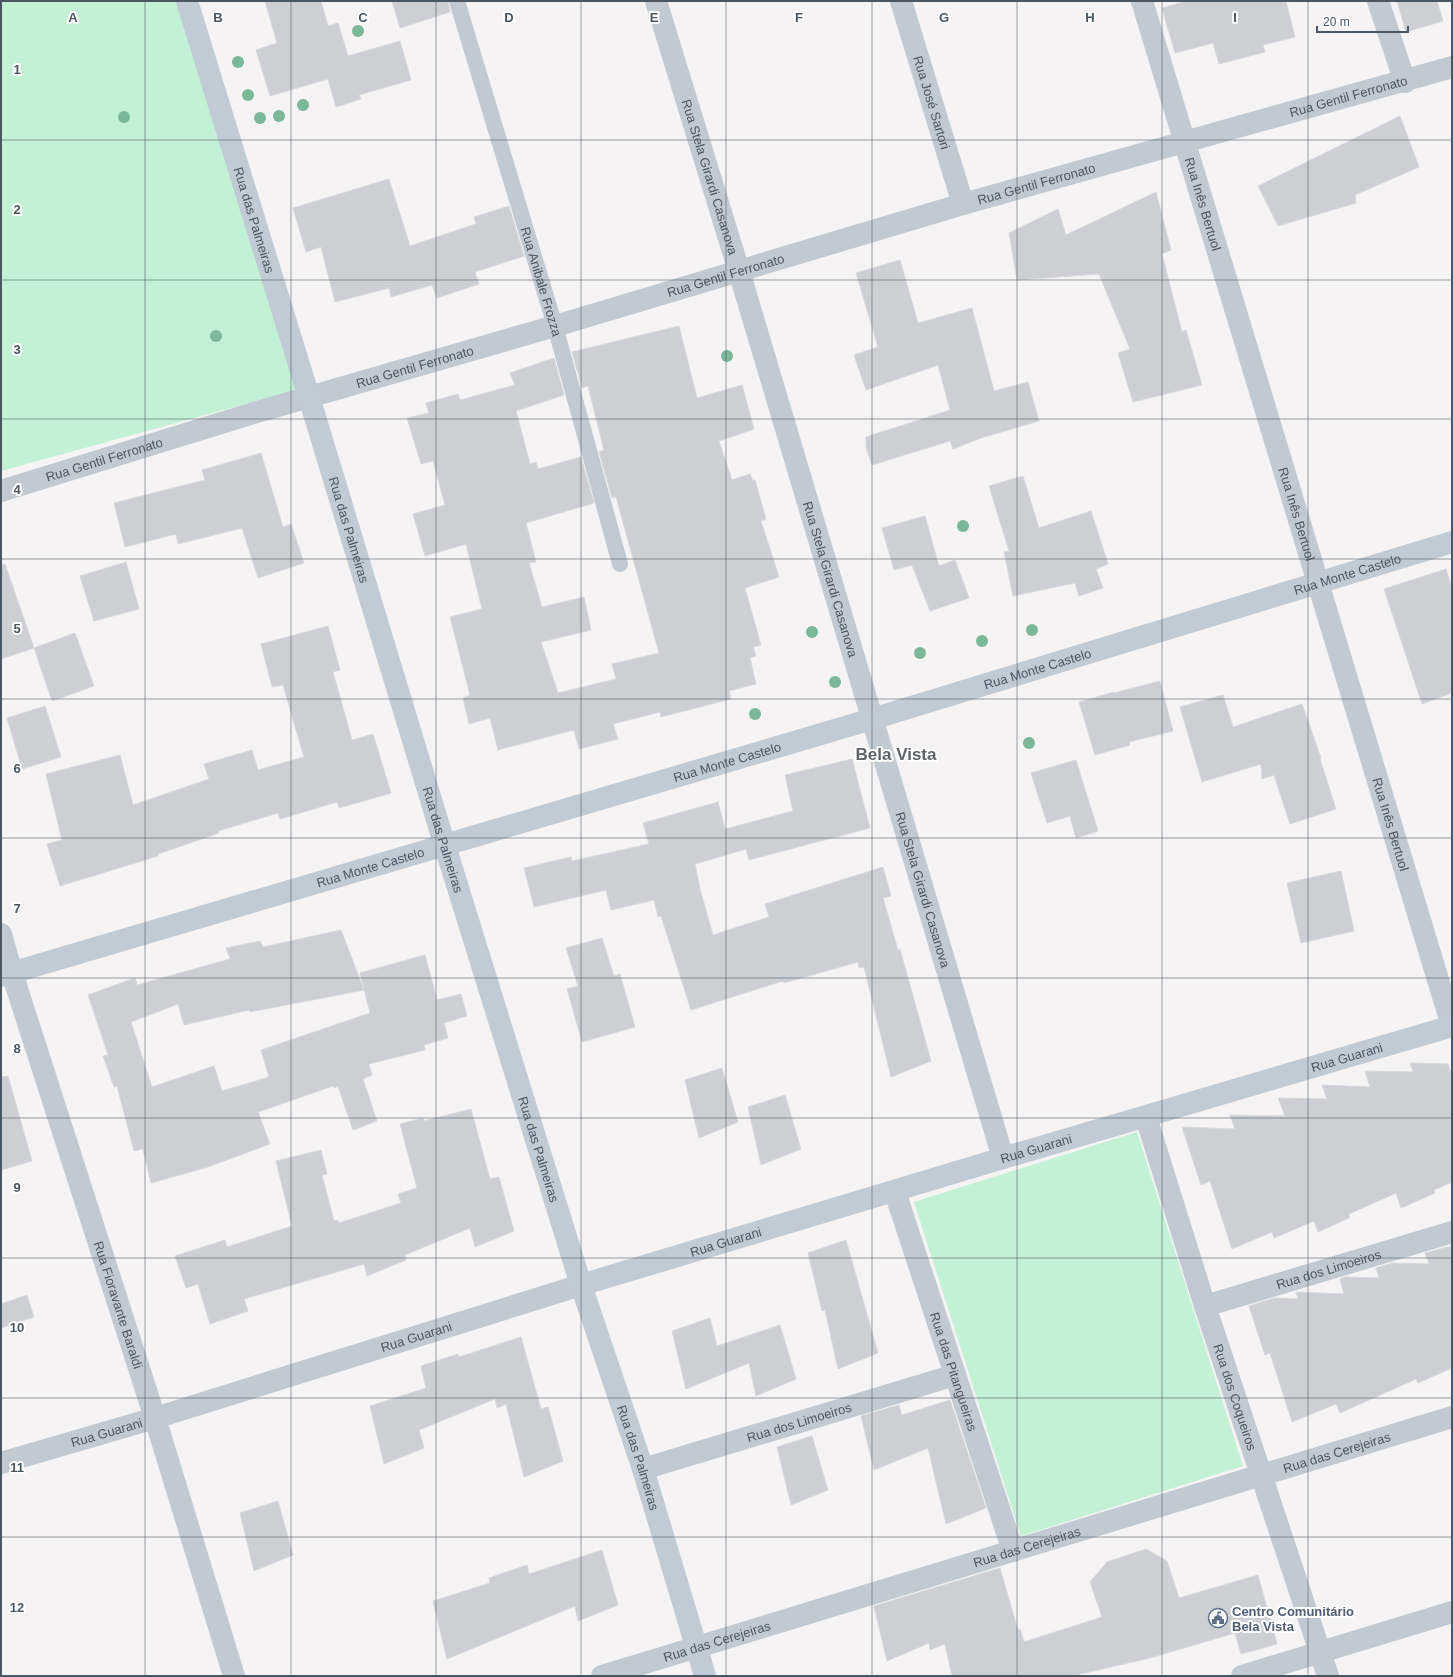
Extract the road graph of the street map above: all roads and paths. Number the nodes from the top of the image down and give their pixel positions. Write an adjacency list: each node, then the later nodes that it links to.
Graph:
1 (187, 1): 13 (street, Rua das Palmeiras)
2 (457, 1): 12 (lane, Rua Anibale Frozza)
3 (656, 1): 11 (street, Rua Stela Girardi Casanova)
4 (901, 1): 10 (street, Rua José Sartori)
5 (1142, 1): 9 (street, Rua Inês Bertuol)
6 (1378, 1): 8 (street)
7 (1452, 68): 8 (street, Rua Gentil Ferronato)
8 (1405, 82): 9 (street, Rua Gentil Ferronato)
9 (1185, 142): 10 (street, Rua Gentil Ferronato); 17 (street, Rua Inês Bertuol)
10 (963, 204): 11 (street, Rua Gentil Ferronato)
11 (739, 271): 12 (street, Rua Gentil Ferronato); 18 (street, Rua Stela Girardi Casanova)
12 (555, 326): 13 (street, Rua Gentil Ferronato); 16 (lane, Rua Anibale Frozza)
13 (309, 397): 14 (street, Rua Gentil Ferronato); 19 (street, Rua das Palmeiras)
14 (1, 492)
15 (1452, 542): 17 (street, Rua Monte Castelo)
16 (620, 564)
17 (1318, 582): 18 (street, Rua Monte Castelo); 22 (street, Rua Inês Bertuol)
18 (872, 720): 19 (street, Rua Monte Castelo); 24 (street, Rua Stela Girardi Casanova)
19 (445, 846): 21 (street, Rua Monte Castelo); 27 (street, Rua das Palmeiras)
20 (1, 934): 21 (street, Rua Fioravante Baraldi)
21 (6, 974): 31 (street, Rua Fioravante Baraldi)
22 (1452, 1026): 23 (street, Rua Guarani)
23 (1146, 1117): 24 (street, Rua Guarani); 28 (street, Rua dos Coqueiros)
24 (1003, 1158): 25 (street, Rua Guarani)
25 (895, 1192): 27 (street, Rua Guarani); 29 (street, Rua das Pitangueiras)
26 (1452, 1232): 28 (street, Rua dos Limoeiros)
27 (581, 1285): 31 (street, Rua Guarani); 33 (street, Rua das Palmeiras)
28 (1205, 1306): 34 (street, Rua dos Coqueiros)
29 (955, 1375): 33 (street, Rua dos Limoeiros); 35 (street, Rua das Pitangueiras)
30 (1452, 1417): 34 (street, Rua das Cerejeiras)
31 (155, 1418): 32 (street, Rua Guarani); 39 (street, Rua Fioravante Baraldi)
32 (1, 1463)
33 (643, 1469): 37 (street, Rua das Palmeiras)
34 (1262, 1476): 35 (street, Rua das Cerejeiras); 38 (street, Rua dos Coqueiros)
35 (1013, 1551): 37 (street, Rua das Cerejeiras)
36 (1452, 1612): 38 (street)
37 (697, 1648): 40 (street, Rua das Cerejeiras); 41 (street, Rua das Palmeiras)
38 (1320, 1652): 42 (street); 43 (street, Rua dos Coqueiros)
39 (234, 1676)
40 (602, 1676)
41 (705, 1676)
42 (1242, 1676)
43 (1328, 1676)

